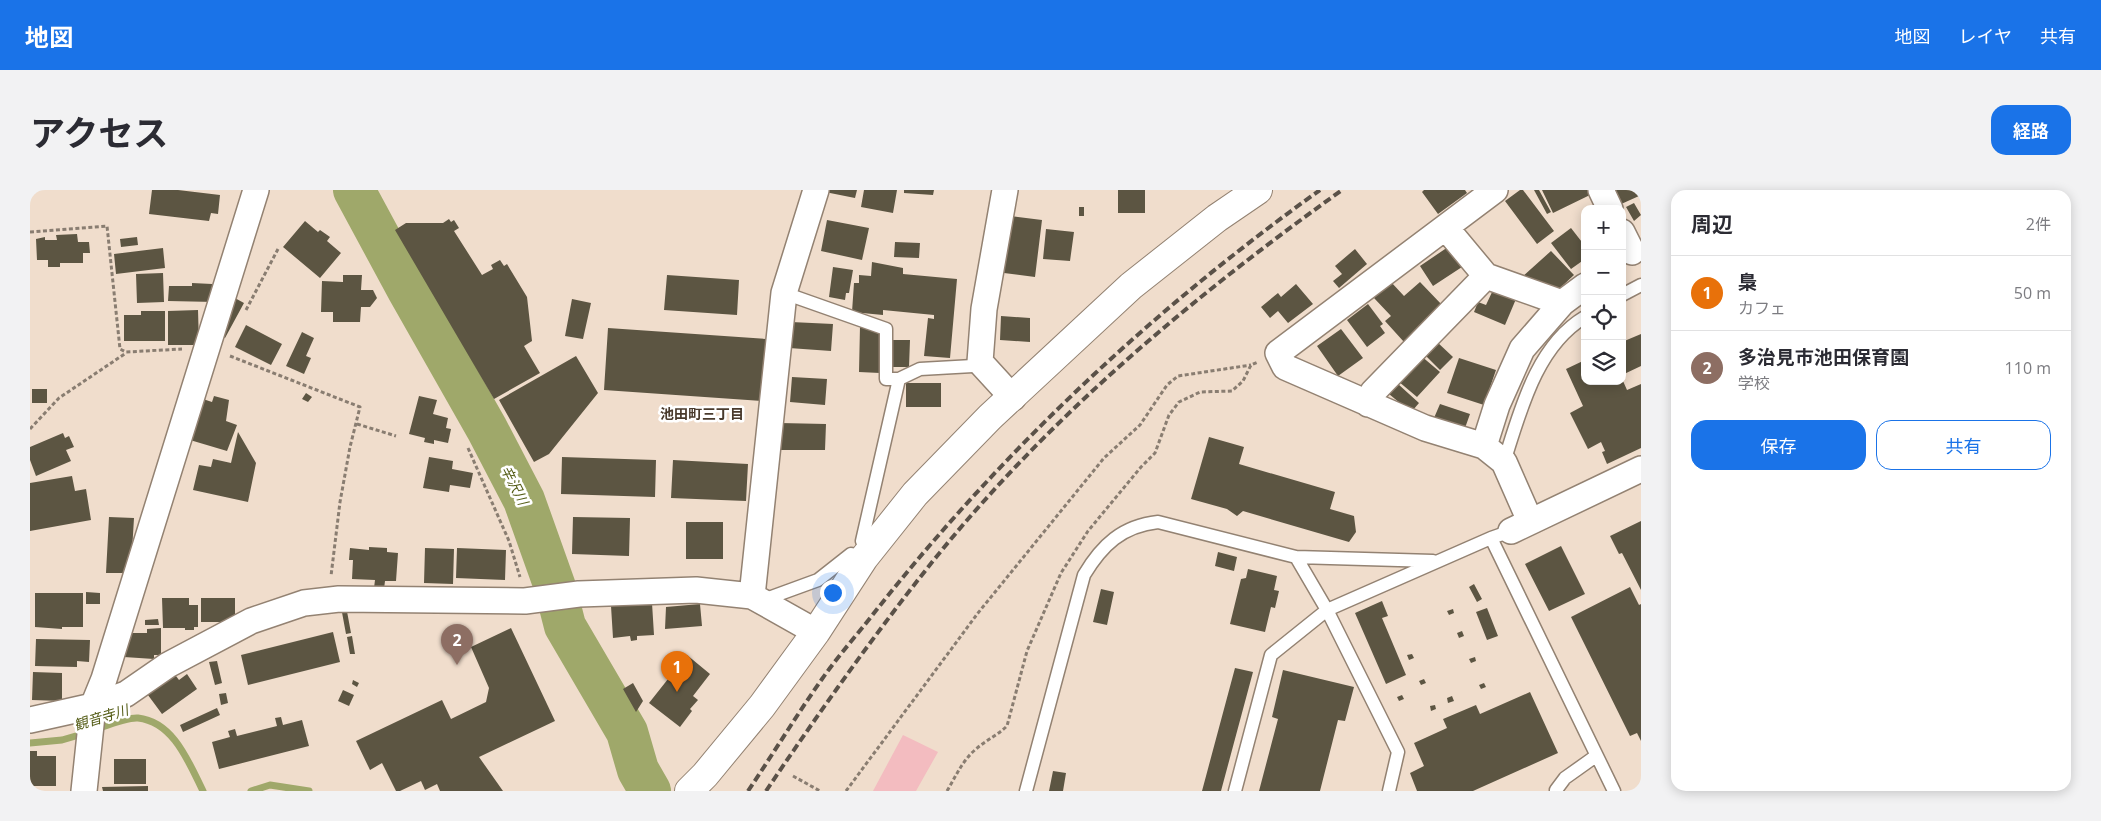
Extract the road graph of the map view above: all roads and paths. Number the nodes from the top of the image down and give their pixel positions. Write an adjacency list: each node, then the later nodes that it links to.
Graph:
1 (256, 190): 19 (street)
2 (816, 190): 14 (street)
3 (1005, 190): 21 (street)
4 (1258, 190): 24 (street)
5 (1495, 190): 8 (street)
6 (1601, 190): 7 (street)
7 (1608, 205)
8 (1446, 228): 11 (street); 25 (street)
9 (30, 232): 20 (path)
10 (278, 249): 17 (path)
11 (1486, 276): 16 (street); 25 (street)
12 (1641, 285): 15 (lane)
13 (1581, 289): 16 (street)
14 (784, 293): 23 (lane); 37 (street)
15 (1626, 293)
16 (1562, 303): 29 (street)
17 (241, 319)
18 (1581, 320): 31 (lane)
19 (207, 348): 20 (path); 26 (path); 43 (street)
20 (126, 352): 27 (path)
21 (980, 362): 23 (lane); 24 (street)
22 (1251, 365): 49 (path)
23 (899, 380): 34 (lane)
24 (1013, 398): 34 (street)
25 (1368, 404): 29 (street)
26 (357, 424): 28 (path); 38 (path)
27 (30, 429)
28 (396, 436)
29 (1484, 446): 31 (street)
30 (468, 448): 39 (path)
31 (1504, 462): 33 (street)
32 (1641, 469): 33 (street)
33 (1510, 530): 36 (lane); 44 (lane)
34 (866, 555): 37 (lane); 41 (street)
35 (1296, 557): 36 (lane); 40 (lane); 50 (lane)
36 (1438, 561): 40 (lane)
37 (758, 598): 39 (street); 41 (street)
38 (328, 600): 39 (street); 43 (street)
39 (530, 600)
40 (1327, 610): 51 (lane); 52 (lane)
41 (816, 632): 46 (street)
42 (30, 720): 43 (street)
43 (90, 724): 47 (street)
44 (1596, 756): 53 (lane); 54 (lane)
45 (793, 776): 48 (path)
46 (697, 783)
47 (84, 791)
48 (820, 791)
49 (846, 791)
50 (1026, 791)
51 (1235, 791)
52 (1389, 791)
53 (1553, 791)
54 (1614, 791)

